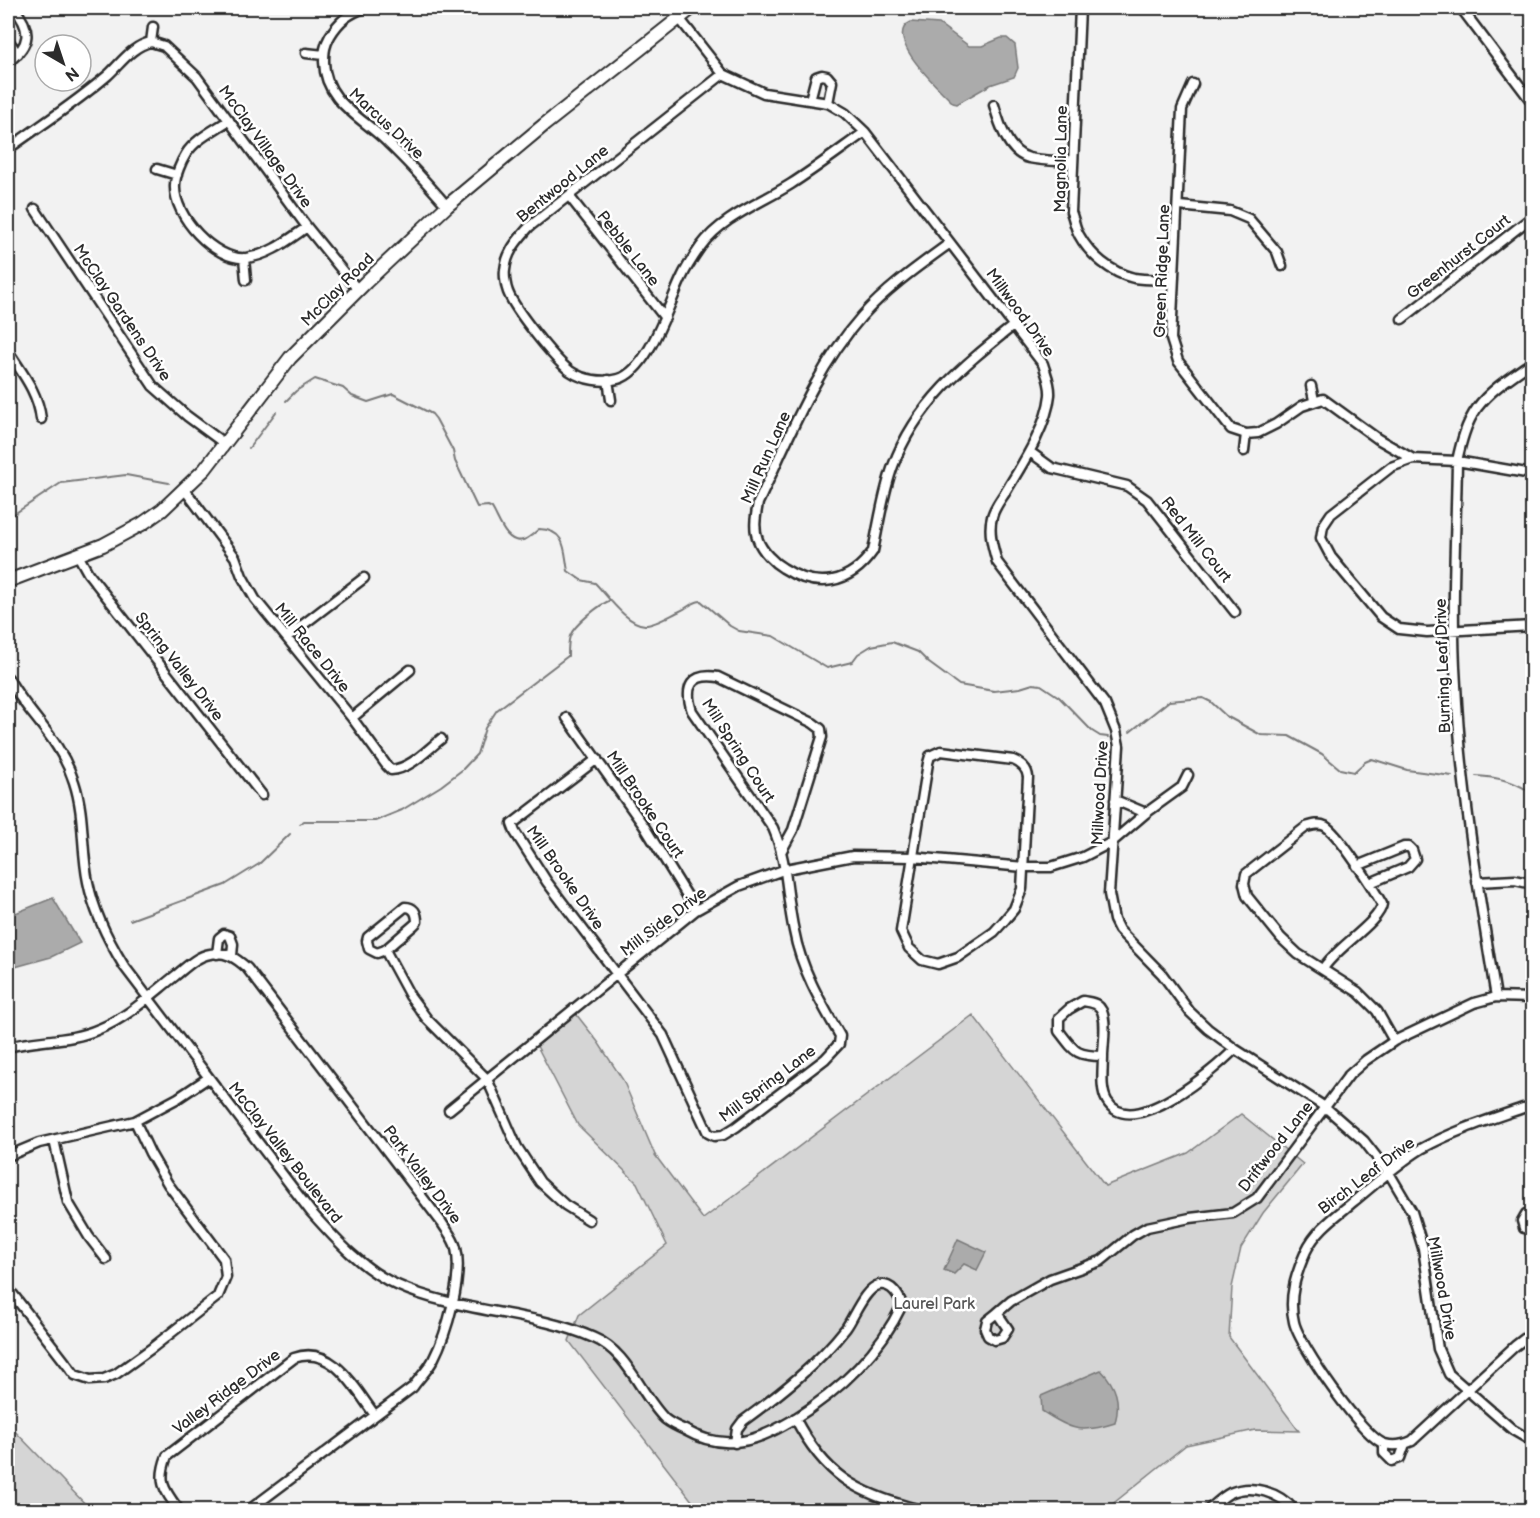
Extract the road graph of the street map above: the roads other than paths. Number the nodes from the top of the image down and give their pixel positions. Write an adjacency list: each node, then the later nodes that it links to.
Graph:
1 (14, 8): 11 (street)
2 (365, 8): 12 (street)
3 (692, 8): 6 (main road, McClay Road)
4 (1080, 8): 23 (street, Magnolia Lane)
5 (1461, 8): 17 (street)
6 (680, 18): 14 (street, Millwood Drive); 27 (main road, McClay Road)
7 (153, 27): 9 (street)
8 (8, 40): 11 (street)
9 (151, 42): 20 (street, McClay Village Drive); 22 (street)
10 (306, 53): 12 (street)
11 (18, 54): 13 (street)
12 (324, 55): 27 (street, Marcus Drive)
13 (8, 62)
14 (723, 74): 16 (street, Millwood Drive); 26 (street, Bentwood Lane)
15 (1193, 84): 28 (street, Green Ridge Lane)
16 (810, 100): 18 (street, Millwood Drive); 18 (street)
17 (1533, 102)
18 (828, 103): 21 (street, Millwood Drive)
19 (994, 105): 23 (street)
20 (229, 120): 25 (street); 31 (street, McClay Village Drive)
21 (865, 132): 32 (street, Millwood Drive); 38 (street)
22 (9, 146)
23 (1072, 162): 36 (street, Magnolia Lane)
24 (157, 169): 25 (street)
25 (177, 175): 33 (street)
26 (569, 196): 38 (street, Pebble Lane); 43 (street, Bentwood Lane)
27 (447, 206): 37 (main road, McClay Road)
28 (1179, 206): 34 (street); 36 (street, Green Ridge Lane)
29 (35, 209): 49 (street, McClay Gardens Drive)
30 (1533, 217): 39 (street, Greenhurst Court)
31 (307, 227): 33 (street); 37 (street, McClay Village Drive)
32 (950, 243): 40 (street, Millwood Drive); 40 (street, Mill Run Lane)
33 (244, 258): 35 (street)
34 (1282, 266)
35 (246, 280)
36 (1173, 280): 48 (street, Green Ridge Lane)
37 (358, 290): 49 (main road, McClay Road)
38 (665, 318): 43 (street)
39 (1402, 319)
40 (1014, 325): 52 (street, Millwood Drive)
41 (8, 351): 47 (street)
42 (1533, 362): 54 (street, Burning Leaf Drive)
43 (608, 380): 45 (street)
44 (1311, 386): 46 (street)
45 (611, 400)
46 (1314, 400): 48 (street); 50 (street)
47 (41, 419)
48 (1245, 434): 51 (street)
49 (225, 444): 57 (main road, McClay Road)
50 (1391, 446): 53 (street); 55 (street)
51 (1244, 451)
52 (1030, 452): 61 (street, Red Mill Court); 73 (street, Millwood Drive)
53 (1413, 459): 54 (street); 55 (street)
54 (1457, 461): 56 (street); 63 (street, Burning Leaf Drive)
55 (1393, 466): 63 (street)
56 (1533, 474)
57 (185, 490): 58 (main road, McClay Road); 64 (street, Mill Race Drive)
58 (78, 555): 60 (main road, McClay Road); 72 (street, Spring Valley Drive)
59 (364, 578): 64 (street)
60 (8, 581)
61 (1235, 612)
62 (1533, 626): 63 (street)
63 (1455, 631): 81 (street, Burning Leaf Drive)
64 (287, 637): 67 (street, Mill Race Drive)
65 (410, 670): 67 (street)
66 (8, 678): 90 (street, McClay Valley Boulevard)
67 (352, 718): 69 (street, Mill Race Drive)
68 (567, 718): 70 (street, Mill Brooke Court)
69 (441, 738)
70 (597, 759): 84 (street, Mill Brooke Court); 89 (street, Mill Brooke Drive)
71 (1188, 775): 74 (street, Mill Side Drive)
72 (262, 795)
73 (1115, 800): 74 (street); 75 (street, Millwood Drive)
74 (1146, 813): 75 (street, Mill Side Drive)
75 (1112, 842): 79 (street, Mill Side Drive); 95 (street, Millwood Drive)
76 (782, 850): 76 (street, Mill Spring Court); 80 (street, Mill Spring Court)
77 (912, 857): 79 (street, Mill Side Drive); 79 (street); 79 (street); 80 (street, Mill Side Drive)
78 (1357, 866): 82 (street); 82 (street); 88 (street)
79 (1024, 867)
80 (786, 869): 84 (street, Mill Side Drive); 89 (street, Mill Spring Lane)
81 (1477, 882): 83 (street); 91 (street, Burning Leaf Drive)
82 (1370, 883): 88 (street)
83 (1533, 884)
84 (696, 910): 89 (street, Mill Side Drive)
85 (385, 950): 85 (street); 98 (street)
86 (217, 954): 87 (street); 87 (street, Park Valley Drive); 90 (street)
87 (232, 956): 111 (street, Park Valley Drive)
88 (1323, 969): 93 (street)
89 (616, 974): 98 (street, Mill Side Drive)
90 (148, 997): 94 (street); 97 (street, McClay Valley Boulevard)
91 (1496, 997): 92 (street, Driftwood Lane); 93 (street, Driftwood Lane)
92 (1533, 998)
93 (1394, 1041): 99 (street, Driftwood Lane)
94 (8, 1047)
95 (1235, 1049): 96 (street); 99 (street, Millwood Drive)
96 (1103, 1056): 96 (street)
97 (208, 1078): 102 (street); 111 (street, McClay Valley Boulevard)
98 (487, 1079): 101 (street, Mill Side Drive); 107 (street)
99 (1325, 1107): 105 (street, Millwood Drive); 112 (street, Driftwood Lane)
100 (1533, 1107): 105 (street, Birch Leaf Drive)
101 (448, 1110)
102 (135, 1120): 103 (street); 110 (street)
103 (54, 1140): 104 (street); 109 (street)
104 (8, 1156)
105 (1389, 1173): 114 (street, Millwood Drive); 119 (street, Birch Leaf Drive)
106 (1533, 1214): 108 (street)
107 (589, 1220)
108 (1533, 1230)
109 (106, 1259)
110 (8, 1288)
111 (452, 1303): 115 (street, Park Valley Drive); 118 (street, McClay Valley Boulevard)
112 (997, 1313)
113 (1533, 1333): 114 (street)
114 (1467, 1391): 117 (street, Millwood Drive); 120 (street)
115 (375, 1415): 122 (street, Valley Ridge Drive); 123 (street, Park Valley Drive)
116 (795, 1418): 118 (street); 118 (street); 121 (street)
117 (1533, 1441)
118 (735, 1443)
119 (1384, 1444): 120 (street); 120 (street, Birch Leaf Drive)
120 (1405, 1444)
121 (916, 1509)
122 (179, 1510)
123 (249, 1510)
124 (1208, 1510): 125 (street)
125 (1294, 1510)

